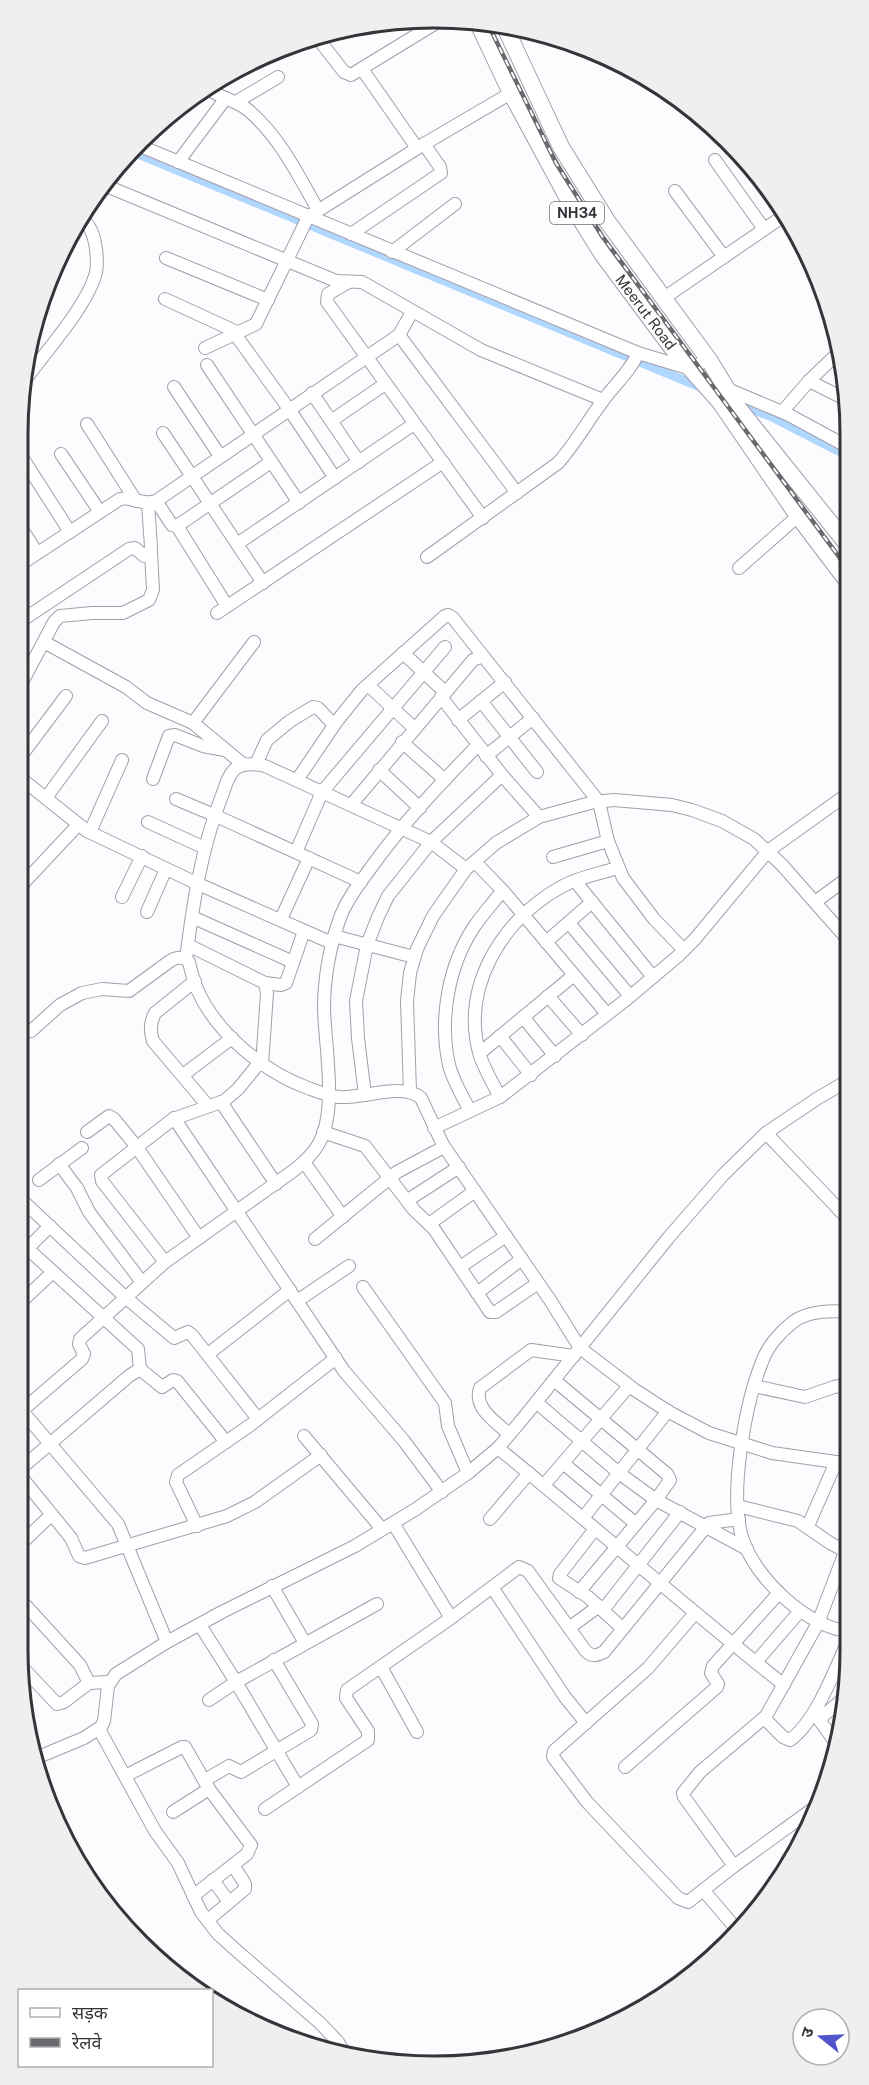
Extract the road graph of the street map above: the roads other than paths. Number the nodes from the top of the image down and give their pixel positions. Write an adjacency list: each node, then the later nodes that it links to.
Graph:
1 (428, 28): 5 (street)
2 (482, 31): 8 (highway, Meerut Road / NH34)
3 (509, 35): 27 (highway, Meerut Road / NH34)
4 (322, 44): 5 (street)
5 (362, 69): 10 (street)
6 (278, 77): 9 (street)
7 (216, 93): 9 (street)
8 (511, 93): 10 (street); 40 (highway, Meerut Road / NH34)
9 (231, 100): 13 (street); 18 (street)
10 (421, 146): 18 (street); 21 (street)
11 (146, 148): 13 (street)
12 (716, 160): 20 (street)
13 (178, 162): 18 (street)
14 (112, 187): 25 (street)
15 (675, 191): 23 (street)
16 (455, 204): 22 (street)
17 (778, 219): 20 (street)
18 (308, 220): 21 (street); 25 (street)
19 (87, 224): 39 (street)
20 (764, 229): 23 (street)
21 (351, 234): 22 (street)
22 (392, 252): 36 (street)
23 (724, 257): 27 (street)
24 (166, 258): 29 (street)
25 (286, 260): 26 (street); 29 (street)
26 (347, 283): 30 (street); 34 (street)
27 (664, 298): 37 (highway, Meerut Road / NH34)
28 (165, 299): 31 (street)
29 (268, 300): 31 (street)
30 (412, 312): 32 (street); 47 (street)
31 (237, 334): 33 (street); 48 (street)
32 (399, 335): 34 (street); 64 (street)
33 (205, 348)
34 (366, 357): 42 (street); 44 (street)
35 (833, 357): 41 (street)
36 (636, 358): 40 (street); 47 (street)
37 (708, 359): 40 (street); 45 (highway, Meerut Road / NH34)
38 (207, 365): 54 (street)
39 (34, 368)
40 (691, 369): 45 (highway, Meerut Road / NH34)
41 (809, 381): 46 (street); 49 (street)
42 (385, 384): 50 (street); 52 (street)
43 (174, 387): 57 (street)
44 (312, 393): 48 (street); 50 (street)
45 (724, 393): 49 (street); 69 (highway, Meerut Road / NH34); 73 (highway, Meerut Road / NH34)
46 (839, 395)
47 (603, 400): 64 (street)
48 (289, 409): 54 (street); 63 (street)
49 (782, 412): 55 (street)
50 (331, 421): 59 (street)
51 (87, 424): 65 (street)
52 (414, 424): 59 (street); 60 (street)
53 (163, 433): 62 (street)
54 (253, 434): 57 (street); 58 (street)
55 (840, 443)
56 (62, 454): 68 (street)
57 (220, 456): 62 (street)
58 (272, 462): 66 (street); 67 (street)
59 (358, 462): 63 (street)
60 (443, 462): 70 (street); 82 (street)
61 (28, 467): 72 (street)
62 (192, 476): 65 (street); 66 (street)
63 (335, 478): 67 (street)
64 (517, 493): 70 (street)
65 (146, 502): 68 (street); 71 (street); 76 (street)
66 (210, 502): 71 (street); 75 (street)
67 (299, 503): 75 (street)
68 (100, 512): 72 (street)
69 (798, 516): 80 (street); 81 (highway, Meerut Road / NH34)
70 (483, 518): 78 (street)
71 (177, 526): 82 (street)
72 (70, 532): 77 (street)
73 (840, 535)
74 (28, 539): 77 (street)
75 (237, 544): 82 (street)
76 (151, 552): 83 (street); 84 (street)
77 (37, 553): 79 (street)
78 (427, 557)
79 (28, 559)
80 (739, 568)
81 (840, 571)
82 (263, 583)
83 (28, 615)
84 (44, 642): 89 (street); 100 (street)
85 (254, 642): 100 (street)
86 (445, 648): 90 (street)
87 (403, 654): 88 (street); 90 (street); 92 (street)
88 (483, 656): 91 (street); 93 (street)
89 (28, 672)
90 (423, 672): 93 (street); 96 (street)
91 (505, 682): 95 (street); 97 (street)
92 (368, 685): 96 (street); 101 (street)
93 (443, 695): 98 (street); 102 (street)
94 (66, 696): 106 (street)
95 (481, 701): 98 (street); 103 (street)
96 (393, 708): 102 (street); 118 (street)
97 (533, 718): 103 (street); 122 (street)
98 (458, 720): 105 (street)
99 (102, 721): 119 (street)
100 (193, 723): 107 (street)
101 (334, 725): 110 (street); 115 (street)
102 (414, 728): 104 (street)
103 (509, 736): 108 (street); 112 (street)
104 (402, 742): 111 (street); 116 (street)
105 (478, 745): 108 (street); 116 (street)
106 (28, 747)
107 (226, 751): 110 (street); 114 (street)
108 (486, 756): 113 (street)
109 (122, 760): 130 (street)
110 (250, 764): 115 (street); 125 (street)
111 (379, 770): 123 (street); 124 (street)
112 (537, 772)
113 (502, 775): 126 (street); 132 (street)
114 (153, 779)
115 (297, 780): 118 (street)
116 (445, 780): 124 (street)
117 (28, 784): 119 (street)
118 (322, 792): 123 (street); 135 (street)
119 (46, 798): 128 (street)
120 (177, 799): 125 (street)
121 (840, 799): 134 (street)
122 (599, 802): 126 (street); 131 (street); 134 (street)
123 (351, 805): 129 (street)
124 (420, 807): 129 (street)
125 (214, 814): 133 (street); 135 (street)
126 (539, 818): 139 (street)
127 (148, 822): 133 (street)
128 (78, 825): 130 (street); 142 (street)
129 (402, 828): 132 (street); 144 (street)
130 (90, 832): 136 (street)
131 (608, 841): 137 (street); 140 (street)
132 (432, 842): 139 (street); 161 (street)
133 (206, 848): 145 (street)
134 (768, 851): 150 (street); 162 (street)
135 (296, 852): 138 (street)
136 (142, 856): 141 (street); 148 (street)
137 (553, 857)
138 (309, 858): 144 (street); 154 (street)
139 (470, 866): 147 (street); 163 (street)
140 (617, 868): 143 (street); 162 (street)
141 (166, 869): 145 (street); 151 (street)
142 (28, 878)
143 (575, 881): 149 (street); 152 (street)
144 (361, 882): 158 (street)
145 (196, 884): 153 (street); 154 (street)
146 (840, 884): 150 (street)
147 (502, 891): 152 (street); 190 (street)
148 (122, 897)
149 (591, 902): 155 (street); 167 (street)
150 (815, 902): 157 (street)
151 (147, 912)
152 (522, 914): 159 (street); 178 (street)
153 (192, 917): 160 (street); 165 (street)
154 (282, 919): 156 (street)
155 (569, 923): 159 (street); 171 (street)
156 (304, 931): 158 (street); 165 (street)
157 (840, 931)
158 (333, 939): 161 (street); 186 (street)
159 (546, 942): 166 (street)
160 (188, 945): 164 (street); 169 (street)
161 (367, 945): 163 (street); 185 (street)
162 (684, 950): 167 (street)
163 (414, 957): 184 (street)
164 (186, 959): 168 (street); 174 (street)
165 (293, 962): 169 (street)
166 (574, 975): 170 (street); 172 (street)
167 (653, 977): 171 (street)
168 (195, 981): 177 (street); 181 (street)
169 (265, 983): 180 (street)
170 (548, 996): 173 (street); 175 (street)
171 (630, 996): 172 (street)
172 (607, 1014): 175 (street)
173 (524, 1017): 176 (street); 179 (street)
174 (28, 1031)
175 (582, 1035): 179 (street)
176 (500, 1036): 178 (street); 182 (street)
177 (232, 1038): 180 (street); 181 (street)
178 (480, 1053): 187 (street)
179 (555, 1056): 182 (street)
180 (261, 1064): 186 (street); 188 (street)
181 (183, 1075): 189 (street)
182 (531, 1075): 187 (street)
183 (840, 1085): 195 (street)
184 (410, 1092): 185 (street); 192 (street)
185 (365, 1095): 186 (street)
186 (329, 1096): 194 (street)
187 (500, 1097): 190 (street)
188 (221, 1102): 189 (street); 204 (street)
189 (208, 1106): 191 (street)
190 (470, 1112): 192 (street)
191 (174, 1118): 196 (street); 209 (street)
192 (434, 1128): 197 (street)
193 (87, 1132): 196 (street)
194 (323, 1132): 199 (street); 202 (street)
195 (766, 1133): 208 (street); 232 (street)
196 (136, 1146): 214 (street); 219 (street)
197 (444, 1147): 201 (street); 202 (street)
198 (82, 1148): 200 (street)
199 (304, 1162): 204 (street); 210 (street)
200 (59, 1164): 203 (street); 223 (street)
201 (459, 1167): 205 (street); 206 (street)
202 (391, 1177): 206 (street); 210 (street)
203 (39, 1180)
204 (276, 1184): 209 (street)
205 (475, 1191): 211 (street); 213 (street)
206 (408, 1200): 211 (street)
207 (28, 1206): 212 (street)
208 (839, 1210)
209 (237, 1211): 214 (street); 228 (street)
210 (343, 1217): 215 (street)
211 (429, 1224): 221 (street)
212 (50, 1226): 216 (street); 229 (street)
213 (506, 1236): 218 (street); 221 (street)
214 (199, 1238): 219 (street)
215 (315, 1239)
216 (28, 1247)
217 (28, 1249): 222 (street)
218 (522, 1259): 224 (street); 226 (street)
219 (165, 1262): 223 (street)
220 (349, 1266): 228 (street)
221 (460, 1267): 226 (street)
222 (53, 1272): 227 (street); 231 (street)
223 (141, 1281): 229 (street)
224 (538, 1283): 226 (street); 232 (street)
225 (363, 1287): 259 (street)
226 (477, 1293)
227 (28, 1295)
228 (294, 1295): 233 (street); 234 (street)
229 (125, 1297): 231 (street); 233 (street)
230 (840, 1313): 238 (street)
231 (102, 1318): 235 (street); 241 (street)
232 (577, 1352): 236 (street); 237 (street); 246 (street)
233 (208, 1354): 243 (street)
234 (336, 1358): 243 (street); 264 (street)
235 (140, 1369): 249 (street); 251 (street)
236 (554, 1380): 240 (street); 244 (street)
237 (629, 1386): 242 (street); 244 (street)
238 (754, 1386): 239 (street); 250 (street)
239 (840, 1387)
240 (536, 1402): 246 (street); 248 (street)
241 (28, 1403)
242 (668, 1412): 250 (street); 253 (street)
243 (258, 1419): 249 (street)
244 (601, 1419): 248 (street); 253 (street)
245 (28, 1420): 251 (street)
246 (509, 1434): 252 (street)
247 (304, 1436): 254 (street)
248 (582, 1441): 256 (street); 261 (street)
249 (226, 1442): 273 (street)
250 (740, 1443): 255 (street); 268 (street)
251 (51, 1444): 258 (street); 279 (street)
252 (498, 1448): 259 (street); 260 (street)
253 (637, 1450): 261 (street); 266 (street)
254 (321, 1455): 273 (street); 274 (street)
255 (836, 1462): 257 (street); 275 (street)
256 (563, 1463): 263 (street); 265 (street)
257 (840, 1463)
258 (28, 1464)
259 (468, 1473): 264 (street)
260 (529, 1473): 263 (street); 271 (street)
261 (620, 1473): 265 (street); 266 (street)
262 (28, 1485): 269 (street)
263 (544, 1485): 270 (street)
264 (442, 1492): 274 (street)
265 (600, 1496): 270 (street); 272 (street)
266 (656, 1500): 267 (street); 272 (street)
267 (680, 1512): 276 (street); 283 (street)
268 (739, 1513): 275 (street); 276 (street); 281 (street)
269 (51, 1515): 278 (street); 279 (street)
270 (583, 1518): 277 (street)
271 (490, 1519)
272 (635, 1523): 280 (street)
273 (197, 1526): 279 (street)
274 (388, 1526): 286 (street); 295 (street)
275 (808, 1526): 282 (street)
276 (706, 1527): 281 (street); 285 (street)
277 (595, 1529): 280 (street); 288 (street)
278 (28, 1537)
279 (127, 1545): 301 (street)
280 (617, 1545): 283 (street); 288 (street)
281 (747, 1549): 289 (street)
282 (840, 1549)
283 (638, 1564): 285 (street); 292 (street)
284 (840, 1572): 296 (street)
285 (659, 1583): 294 (street); 298 (street)
286 (272, 1586): 297 (street); 302 (street)
287 (492, 1587): 295 (street); 299 (street); 317 (street)
288 (579, 1592): 292 (street)
289 (779, 1593): 293 (street); 303 (street)
290 (377, 1604): 302 (street)
291 (28, 1608): 311 (street)
292 (601, 1608): 298 (street); 299 (street)
293 (800, 1611): 296 (street); 306 (street)
294 (695, 1613): 303 (street); 317 (street)
295 (451, 1618): 307 (street)
296 (818, 1623): 300 (street); 312 (street)
297 (200, 1625): 301 (street); 310 (street)
298 (622, 1628): 299 (street)
299 (569, 1629)
300 (840, 1630)
301 (167, 1642): 309 (street)
302 (304, 1642): 305 (street)
303 (732, 1643): 306 (street); 323 (street)
304 (840, 1658): 316 (street)
305 (274, 1660): 310 (street); 321 (street)
306 (756, 1662): 312 (street)
307 (381, 1667): 319 (street); 326 (street)
308 (29, 1674): 311 (street)
309 (109, 1682): 311 (street); 318 (street)
310 (236, 1682): 313 (street); 321 (street)
311 (89, 1683)
312 (784, 1685): 315 (street)
313 (208, 1700)
314 (837, 1704): 316 (street)
315 (764, 1718): 316 (street); 331 (street)
316 (814, 1721): 320 (street)
317 (586, 1723): 333 (street)
318 (99, 1729): 322 (street); 324 (street)
319 (417, 1732)
320 (831, 1738)
321 (278, 1752): 325 (street); 326 (street)
322 (41, 1753)
323 (625, 1767)
324 (125, 1776): 325 (street); 334 (street)
325 (207, 1784): 328 (street); 330 (street)
326 (298, 1787): 327 (street)
327 (265, 1809)
328 (173, 1812)
329 (807, 1813): 331 (street)
330 (233, 1865): 332 (street); 335 (street)
331 (734, 1866): 333 (street)
332 (213, 1880): 334 (street); 335 (street)
333 (704, 1891): 337 (street)
334 (194, 1896): 336 (street)
335 (229, 1902): 336 (street)
336 (208, 1920): 338 (street)
337 (733, 1925)
338 (338, 2045)

